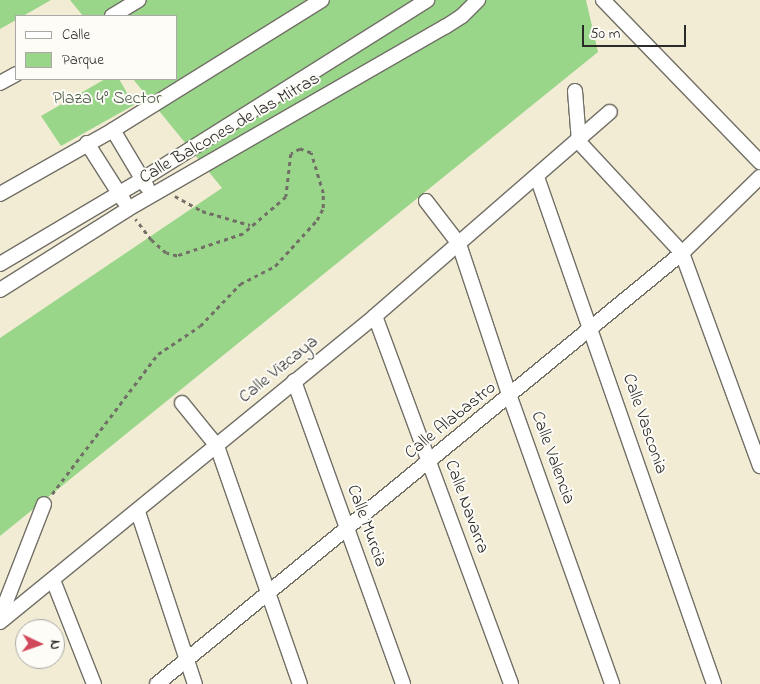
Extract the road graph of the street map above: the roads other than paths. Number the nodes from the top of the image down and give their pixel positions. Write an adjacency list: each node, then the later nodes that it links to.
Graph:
1 (139, 0): 7 (street)
2 (322, 0): 6 (street)
3 (427, 0): 18 (street, Calle Balcones de las Mitras)
4 (478, 0): 19 (street, Calle Balcones de las Mitras)
5 (603, 0): 15 (street)
6 (308, 4): 12 (street)
7 (114, 15)
8 (15, 75): 9 (street)
9 (0, 83)
10 (575, 91): 13 (street)
11 (610, 112): 13 (street, Calle Vizcaya)
12 (113, 130): 14 (street); 18 (street)
13 (579, 142): 16 (street, Calle Vizcaya); 26 (street)
14 (87, 143): 20 (street); 21 (street)
15 (760, 162)
16 (537, 177): 24 (street, Calle Vizcaya); 31 (street, Calle Vasconia)
17 (760, 177): 26 (street, Calle Alabastro)
18 (143, 180): 19 (street); 21 (street, Calle Balcones de las Mitras)
19 (158, 193): 23 (street, Calle Balcones de las Mitras)
20 (0, 194)
21 (120, 194): 23 (street); 25 (street, Calle Balcones de las Mitras)
22 (426, 201): 24 (street, Calle Valencia)
23 (128, 210): 28 (street, Calle Balcones de las Mitras)
24 (459, 244): 30 (street, Calle Vizcaya); 33 (street, Calle Valencia)
25 (24, 247): 27 (street, Calle Balcones de las Mitras); 28 (street)
26 (682, 253): 31 (street, Calle Alabastro); 37 (street)
27 (0, 264)
28 (35, 268): 29 (street, Calle Balcones de las Mitras)
29 (0, 290)
30 (375, 316): 32 (street, Calle Vizcaya); 36 (street, Calle Navarra)
31 (590, 327): 33 (street, Calle Alabastro); 53 (street, Calle Vasconia)
32 (294, 381): 35 (street, Calle Vizcaya); 40 (street, Calle Murcia)
33 (510, 397): 36 (street, Calle Alabastro); 52 (street, Calle Valencia)
34 (182, 403): 35 (street)
35 (217, 446): 39 (street, Calle Vizcaya); 42 (street)
36 (430, 462): 40 (street, Calle Alabastro); 51 (street, Calle Navarra)
37 (760, 466)
38 (44, 504): 43 (street)
39 (138, 512): 41 (street, Calle Vizcaya); 45 (street)
40 (348, 529): 42 (street, Calle Alabastro); 50 (street, Calle Murcia)
41 (53, 580): 44 (street, Calle Vizcaya); 46 (street)
42 (267, 592): 45 (street, Calle Alabastro); 49 (street)
43 (0, 617)
44 (0, 622)
45 (186, 659): 47 (street, Calle Alabastro); 48 (street)
46 (94, 684)
47 (157, 684)
48 (195, 684)
49 (300, 684)
50 (403, 684)
51 (511, 684)
52 (612, 684)
53 (714, 684)

